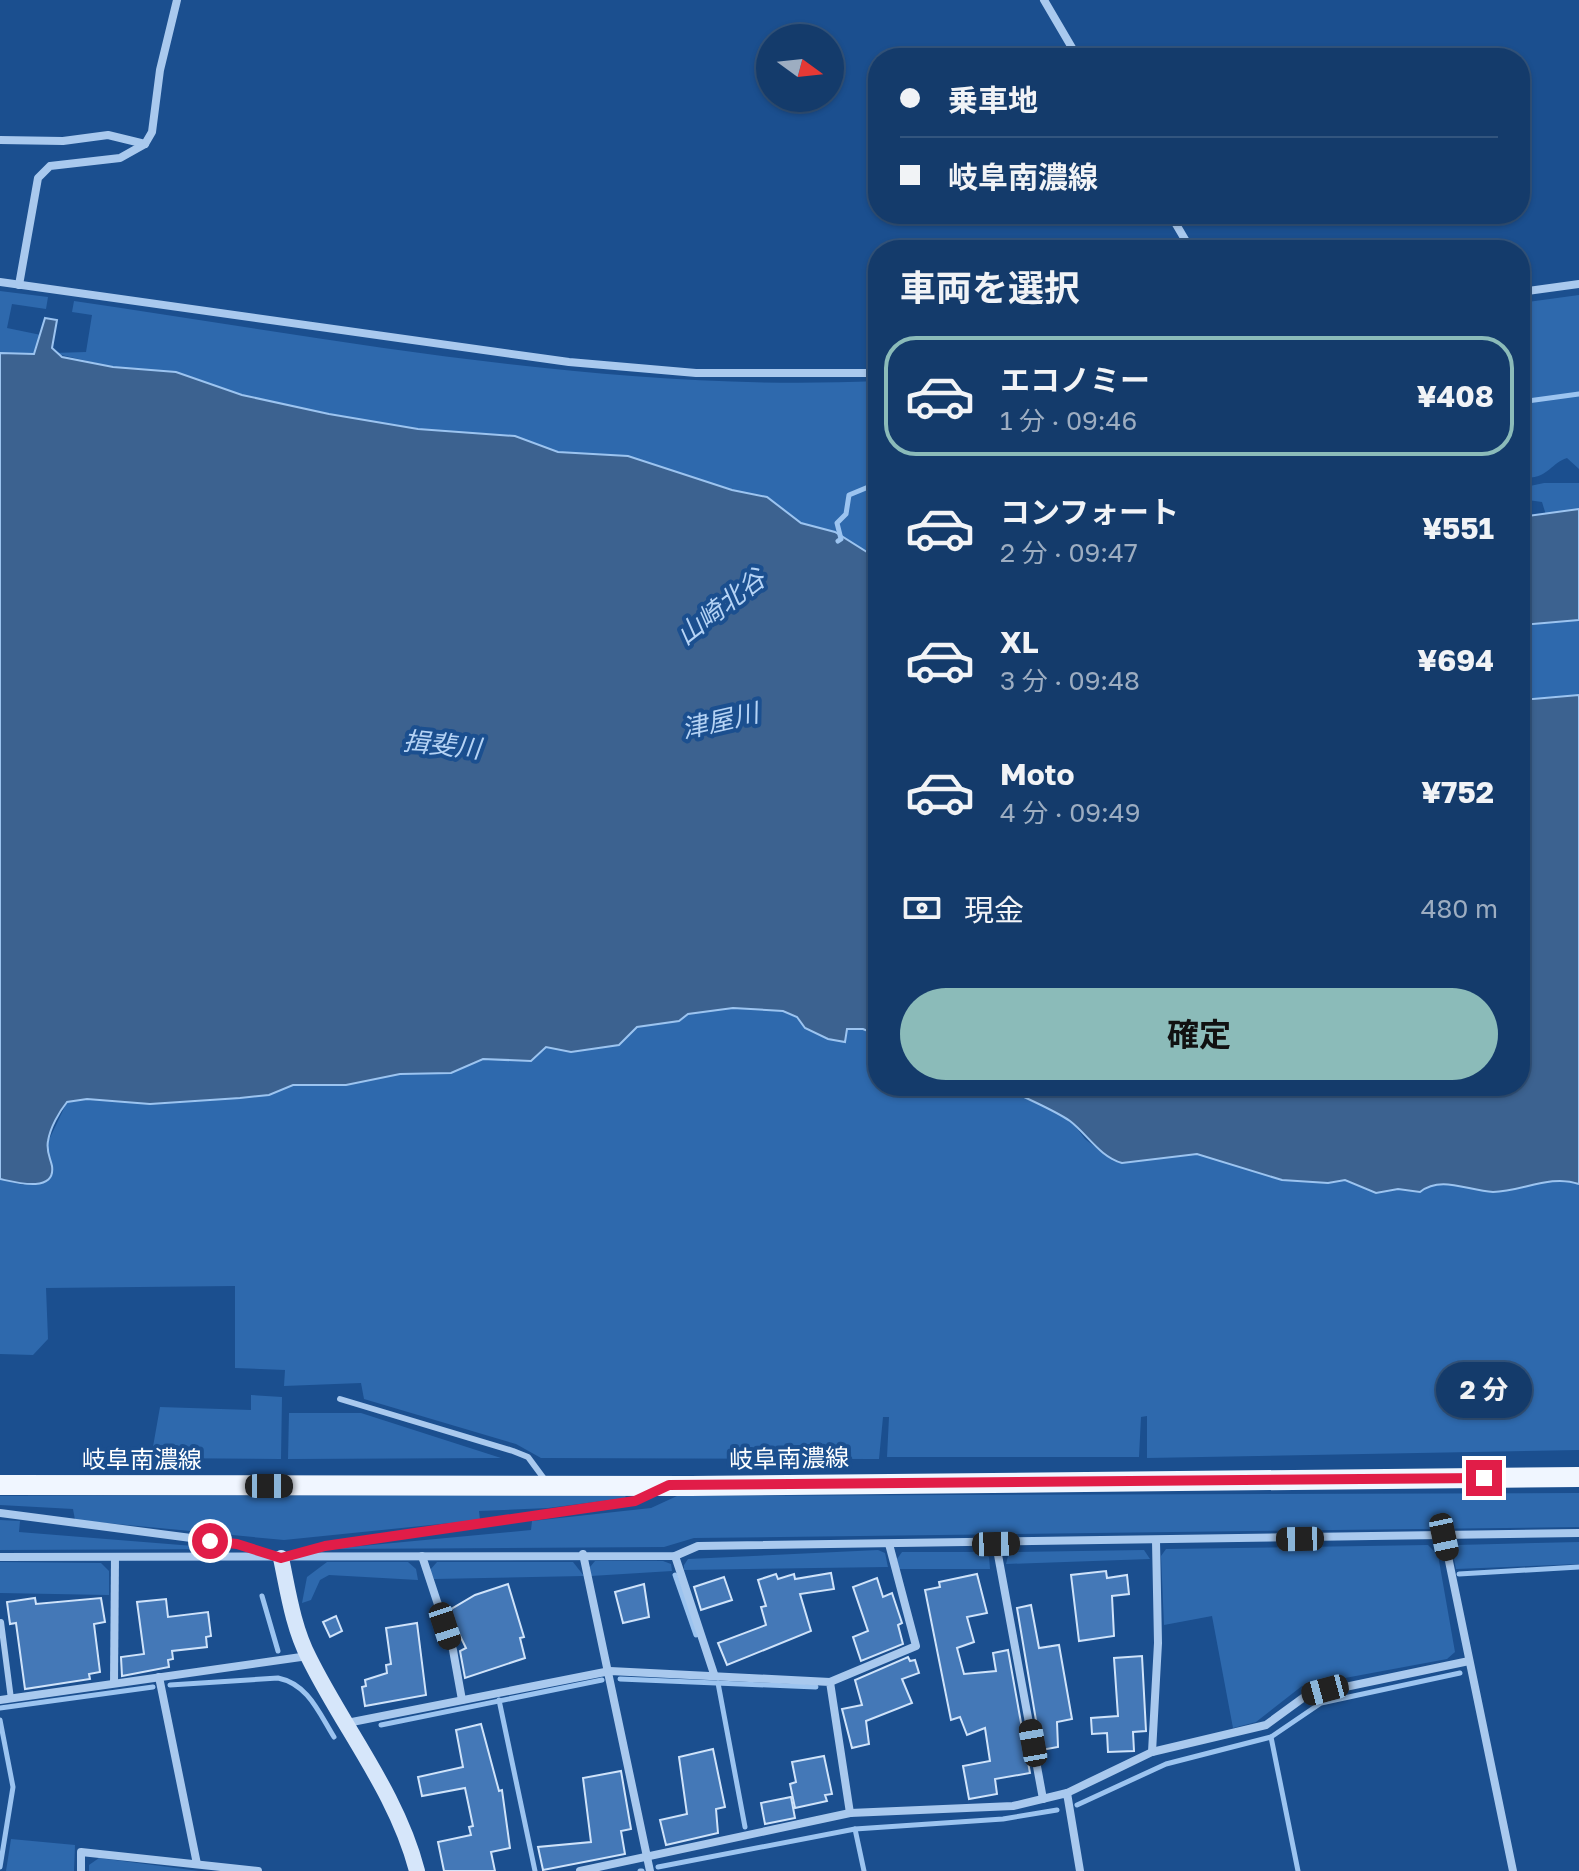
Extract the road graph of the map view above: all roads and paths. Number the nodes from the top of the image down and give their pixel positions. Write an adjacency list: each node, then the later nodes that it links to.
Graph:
1 (177, 0): 5 (street)
2 (1044, 0): 3 (street)
3 (1072, 48)
4 (0, 140): 5 (street)
5 (145, 144): 8 (street)
6 (0, 282): 8 (street)
7 (1579, 284): 9 (street)
8 (19, 285): 10 (street)
9 (1530, 291)
10 (868, 373)
11 (340, 1399): 15 (lane)
12 (1579, 1477): 14 (main road, 岐阜南濃線)
13 (0, 1485): 15 (main road, 岐阜南濃線)
14 (669, 1485): 15 (main road, 岐阜南濃線); 27 (street)
15 (550, 1486)
16 (0, 1513): 27 (street)
17 (1579, 1533): 18 (street)
18 (1444, 1537): 19 (street); 30 (street)
19 (1156, 1541): 21 (street); 40 (street)
20 (889, 1544): 21 (street); 24 (street); 34 (street)
21 (996, 1544): 42 (street)
22 (583, 1554): 23 (street); 24 (street); 31 (street)
23 (422, 1556): 27 (street); 38 (street)
24 (675, 1556): 32 (street)
25 (0, 1557): 26 (street)
26 (115, 1557): 27 (street); 35 (street)
27 (281, 1558): 29 (street)
28 (1, 1622): 36 (lane)
29 (308, 1656): 33 (street); 39 (street)
30 (1469, 1661): 40 (street); 52 (street)
31 (610, 1671): 32 (street); 38 (street); 44 (street)
32 (714, 1674): 34 (street)
33 (159, 1677): 35 (street); 45 (street)
34 (830, 1682): 43 (street)
35 (114, 1683): 36 (street)
36 (11, 1699): 37 (street)
37 (0, 1700)
38 (462, 1700): 39 (street)
39 (347, 1723): 48 (street)
40 (1152, 1752): 41 (street)
41 (1067, 1793): 42 (street); 51 (street)
42 (1043, 1799): 43 (street)
43 (850, 1813): 44 (street)
44 (647, 1858): 49 (street); 50 (street)
45 (197, 1864): 46 (street); 47 (street)
46 (81, 1871)
47 (258, 1871)
48 (417, 1871)
49 (580, 1871)
50 (650, 1871)
51 (1080, 1871)
52 (1513, 1871)

